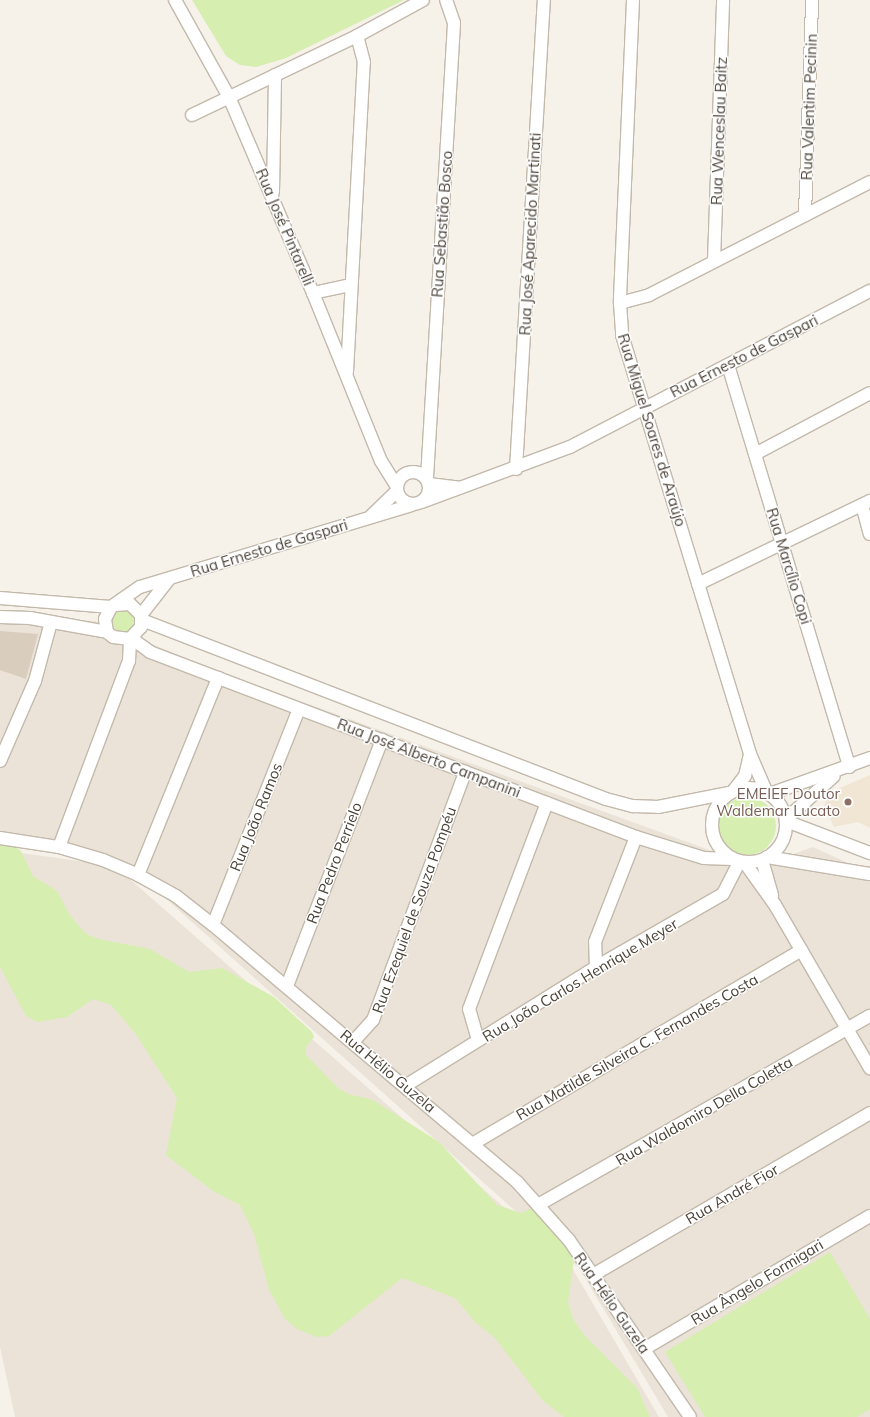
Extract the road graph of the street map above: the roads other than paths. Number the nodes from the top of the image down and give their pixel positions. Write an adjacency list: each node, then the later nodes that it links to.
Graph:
1 (175, 0): 10 (street, Rua José Pintarelli)
2 (423, 0): 8 (street)
3 (446, 0): 26 (street, Rua Sebastião Bosco)
4 (544, 0): 25 (street, Rua José Aparecido Martinati)
5 (633, 0): 19 (street, Rua Miguel Soares de Araújo)
6 (723, 0): 15 (street, Rua Wenceslau Baitz)
7 (812, 0): 14 (street, Rua Valentim Pecinin)
8 (357, 36): 9 (street); 16 (street)
9 (275, 75): 10 (street); 13 (street)
10 (229, 97): 11 (street); 13 (street, Rua José Pintarelli)
11 (192, 115)
12 (870, 182): 14 (street)
13 (273, 196): 18 (street, Rua José Pintarelli)
14 (806, 215): 15 (street)
15 (714, 261): 19 (street)
16 (351, 284): 18 (street); 21 (street)
17 (870, 291): 20 (street, Rua Ernesto de Gaspari)
18 (314, 293): 21 (street, Rua José Pintarelli)
19 (620, 303): 23 (street, Rua Miguel Soares de Araújo)
20 (728, 365): 23 (street, Rua Ernesto de Gaspari); 24 (street, Rua Marcílio Copi)
21 (346, 376): 27 (street, Rua José Pintarelli)
22 (870, 393): 24 (street)
23 (644, 408): 25 (street, Rua Ernesto de Gaspari); 35 (street, Rua Miguel Soares de Araújo)
24 (755, 454): 33 (street, Rua Marcílio Copi)
25 (516, 469): 28 (street, Rua Ernesto de Gaspari)
26 (425, 478): 27 (street, Rua Ernesto de Gaspari); 28 (street, Rua Ernesto de Gaspari); 29 (street, Rua Sebastião Bosco)
27 (398, 484): 29 (street, Rua José Pintarelli); 31 (street, Rua Ernesto de Gaspari)
28 (463, 488): 29 (street, Rua Ernesto de Gaspari)
29 (417, 503): 31 (street, Rua Ernesto de Gaspari)
30 (866, 503): 32 (street); 33 (street)
31 (368, 518): 34 (street, Rua Ernesto de Gaspari)
32 (870, 534)
33 (783, 543): 35 (street); 49 (street, Rua Marcílio Copi)
34 (170, 578): 37 (street, Rua Ernesto de Gaspari); 39 (street, Rua Ernesto de Gaspari)
35 (698, 584): 46 (street, Rua Miguel Soares de Araújo)
36 (0, 598): 37 (street)
37 (113, 606): 39 (street); 41 (street)
38 (0, 617): 40 (street)
39 (141, 618): 42 (street); 51 (street, Rua José Alberto Campanini)
40 (50, 622): 41 (street); 48 (street)
41 (108, 632): 42 (street)
42 (130, 638): 43 (street, Rua José Alberto Campanini); 57 (street)
43 (218, 678): 44 (street, Rua José Alberto Campanini); 62 (street)
44 (298, 709): 45 (street, Rua José Alberto Campanini); 64 (street, Rua João Ramos)
45 (382, 740): 50 (street, Rua José Alberto Campanini); 67 (street, Rua Pedro Perrielo)
46 (750, 754): 51 (street, Rua Miguel Soares de Araújo); 52 (street, Rua Miguel Soares de Araújo)
47 (870, 758): 49 (street)
48 (0, 761)
49 (843, 770): 52 (street); 54 (street)
50 (465, 772): 53 (street, Rua José Alberto Campanini); 71 (street, Rua Ezequiel de Souza Pompéu)
51 (731, 792): 52 (street); 60 (street)
52 (768, 792): 54 (street)
53 (547, 803): 55 (street, Rua José Alberto Campanini); 70 (street)
54 (786, 820): 58 (street); 59 (street)
55 (636, 837): 60 (street, Rua José Alberto Campanini); 66 (street)
56 (0, 838): 57 (street, Rua Hélio Guzela)
57 (59, 847): 62 (street, Rua Hélio Guzela)
58 (870, 853)
59 (765, 858): 60 (street); 61 (street); 63 (street)
60 (739, 861): 63 (street); 66 (street, Rua João Carlos Henrique Meyer)
61 (870, 874)
62 (138, 875): 64 (street, Rua Hélio Guzela)
63 (775, 905): 65 (street)
64 (214, 925): 67 (street, Rua Hélio Guzela)
65 (801, 950): 69 (street); 75 (street, Rua Matilde Silveira C. Fernandes Costa)
66 (596, 967): 70 (street, Rua João Carlos Henrique Meyer)
67 (286, 986): 71 (street, Rua Hélio Guzela)
68 (870, 1016): 69 (street, Rua Waldomiro Della Coletta)
69 (847, 1029): 72 (street); 76 (street, Rua Waldomiro Della Coletta)
70 (478, 1040): 73 (street, Rua João Carlos Henrique Meyer)
71 (353, 1042): 73 (street, Rua Hélio Guzela)
72 (870, 1068)
73 (405, 1086): 75 (street, Rua Hélio Guzela)
74 (870, 1113): 78 (street, Rua André Fior)
75 (474, 1143): 76 (street, Rua Hélio Guzela)
76 (538, 1206): 78 (street, Rua Hélio Guzela)
77 (870, 1216): 79 (street, Rua Ângelo Formigari)
78 (593, 1275): 79 (street, Rua Hélio Guzela)
79 (644, 1349): 80 (street, Rua Hélio Guzela)
80 (690, 1417)

